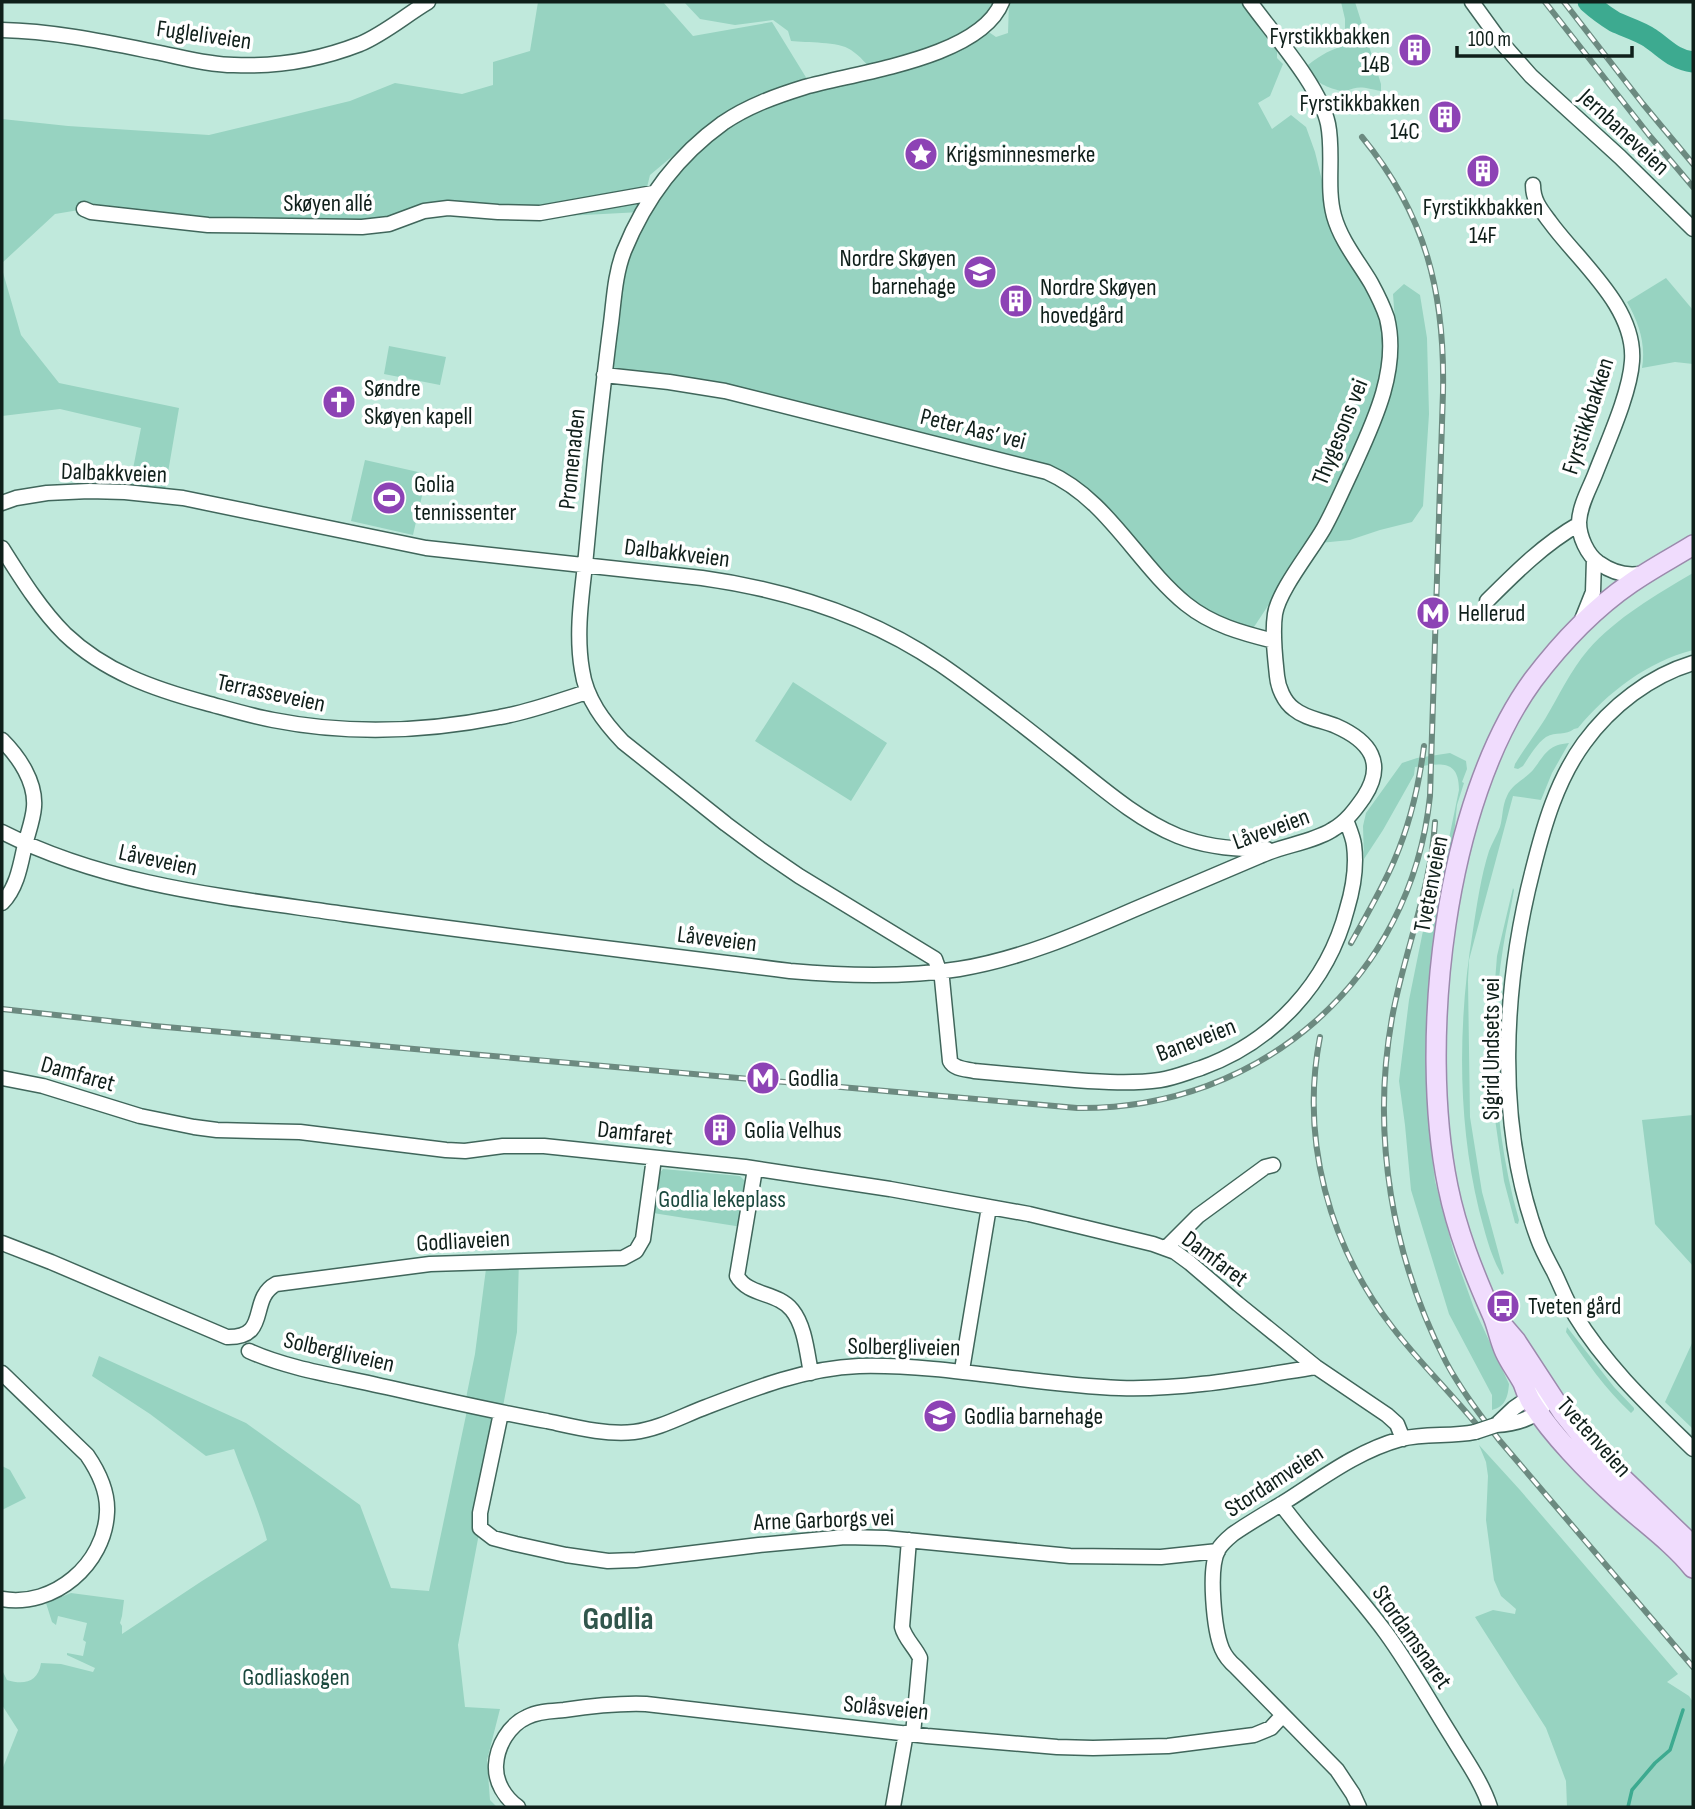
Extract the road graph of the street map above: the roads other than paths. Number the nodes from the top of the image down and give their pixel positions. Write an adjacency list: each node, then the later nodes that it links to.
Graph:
1 (428, 2): 5 (street, Fugleliveien)
2 (1002, 2): 7 (street, Promenaden)
3 (1250, 2): 20 (street, Thygesons vei)
4 (1472, 2): 9 (street, Jernbaneveien)
5 (2, 30)
6 (1534, 185): 12 (street, Fyrstikkbakken)
7 (653, 193): 8 (street, Skøyen allé); 10 (street, Promenaden)
8 (84, 209)
9 (1693, 229)
10 (604, 375): 16 (street, Promenaden); 20 (street, Peter Aas’ vei)
11 (2, 503): 16 (street, Dalbakkveien)
12 (1579, 524): 15 (street); 18 (street)
13 (1693, 545): 17 (main road, Tvetenveien)
14 (2, 548): 22 (street, Terrasseveien)
15 (1594, 559): 17 (street); 19 (street)
16 (585, 565): 22 (street, Promenaden); 28 (street, Dalbakkveien)
17 (1649, 572): 19 (main road, Tvetenveien)
18 (1487, 601)
19 (1578, 627): 38 (main road, Tvetenveien)
20 (1274, 640): 24 (street, Thygesons vei)
21 (1693, 663): 48 (street, Sigrid Undsets vei)
22 (587, 692): 30 (street, Promenaden)
23 (2, 740): 27 (street)
24 (1375, 764): 25 (street, Låveveien)
25 (1346, 820): 28 (street, Låveveien); 30 (street, Baneveien)
26 (2, 832): 27 (street, Låveveien)
27 (25, 844): 29 (street); 30 (street, Låveveien)
28 (1279, 848): 30 (street, Låveveien)
29 (2, 903)
30 (941, 972)
31 (2, 1078): 32 (street, Damfaret)
32 (654, 1158): 34 (street, Damfaret); 36 (street, Godliaveien)
33 (1273, 1165): 37 (street)
34 (755, 1168): 35 (street, Damfaret); 43 (street)
35 (989, 1207): 37 (street, Damfaret); 41 (street)
36 (2, 1243)
37 (1166, 1248): 40 (street, Damfaret)
38 (1492, 1314): 44 (main road, Tvetenveien); 45 (main road, Tvetenveien)
39 (249, 1352): 46 (street, Solbergliveien)
40 (1316, 1367): 41 (street, Solbergliveien); 47 (street, Damfaret)
41 (962, 1370): 43 (street, Solbergliveien)
42 (2, 1373): 54 (street)
43 (811, 1373): 46 (street, Solbergliveien)
44 (1550, 1394): 45 (street, Stordamveien); 51 (main road, Tvetenveien)
45 (1533, 1404): 47 (street, Stordamveien, bridge); 53 (main road, Tvetenveien)
46 (501, 1413): 50 (street, Arne Garborgs vei)
47 (1403, 1439): 49 (street, Stordamveien)
48 (1693, 1449)
49 (1281, 1504): 52 (street, Stordamveien); 60 (street, Stordamsnaret)
50 (909, 1540): 52 (street, Arne Garborgs vei); 56 (street)
51 (1693, 1546)
52 (1218, 1551): 55 (street, Stordamveien)
53 (1693, 1568)
54 (2, 1599)
55 (1282, 1716): 56 (street, Solåsveien); 59 (street, Stordamveien)
56 (909, 1734): 57 (street, Solåsveien); 58 (street)
57 (518, 1807)
58 (893, 1807)
59 (1359, 1807)
60 (1490, 1807)

